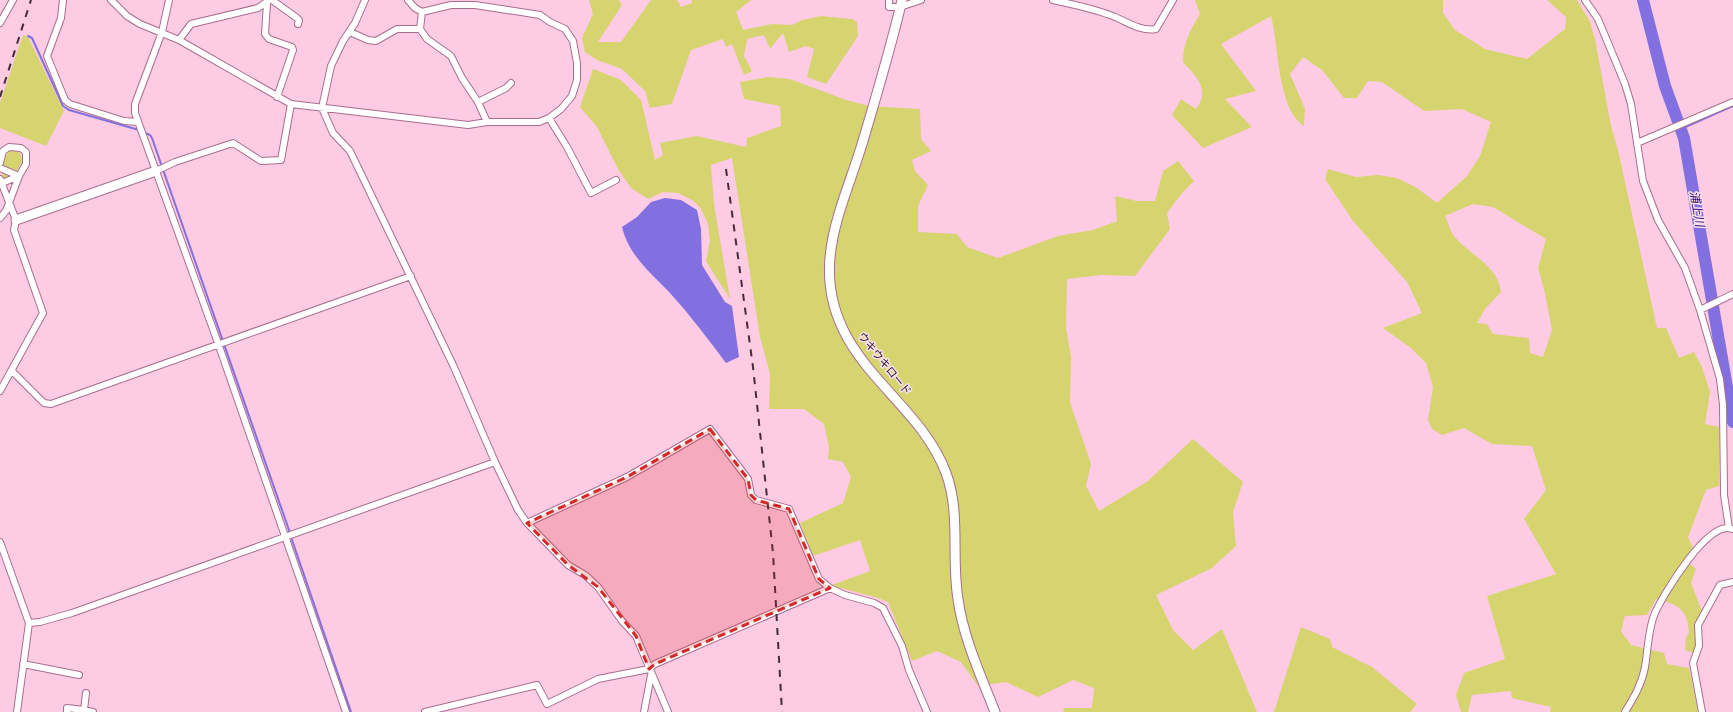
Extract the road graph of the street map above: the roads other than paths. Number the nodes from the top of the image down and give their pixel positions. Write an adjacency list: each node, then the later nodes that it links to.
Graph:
1 (13, 0): 16 (street)
2 (63, 0): 30 (street)
3 (111, 0): 19 (street)
4 (169, 0): 19 (street)
5 (365, 0): 20 (street)
6 (408, 0): 15 (street)
7 (889, 0): 14 (street)
8 (921, 0): 14 (street)
9 (1053, 0): 10 (street)
10 (1173, 0)
11 (1586, 0): 31 (street)
12 (269, 1): 17 (street); 21 (street); 23 (street)
13 (463, 3): 15 (street); 28 (street)
14 (901, 4): 68 (street, ウキウキロード)
15 (422, 12): 18 (street)
16 (0, 23)
17 (298, 24)
18 (420, 29): 20 (street); 24 (street)
19 (162, 32): 21 (street); 30 (street)
20 (350, 32): 27 (street)
21 (179, 40): 23 (street)
22 (511, 83): 24 (street)
23 (277, 96): 26 (street)
24 (478, 102): 29 (street)
25 (1733, 102): 31 (street)
26 (291, 104): 27 (street); 34 (street)
27 (322, 108): 29 (street); 41 (street)
28 (549, 118): 29 (street); 36 (street)
29 (487, 122)
30 (139, 125): 34 (street)
31 (1637, 143): 43 (street)
32 (0, 163): 35 (street)
33 (0, 168): 35 (street)
34 (160, 169): 40 (street); 44 (street)
35 (19, 176): 37 (street); 38 (street)
36 (616, 180)
37 (1, 181): 38 (street)
38 (9, 203): 39 (street); 40 (street)
39 (0, 218)
40 (16, 220): 45 (street)
41 (411, 276): 44 (street); 47 (street)
42 (1733, 294): 43 (street)
43 (1700, 310): 49 (street)
44 (219, 343): 45 (street); 50 (street)
45 (12, 371): 46 (street)
46 (0, 392)
47 (495, 462): 48 (street); 50 (street)
48 (527, 522): 53 (street); 56 (street)
49 (1731, 528): 69 (street)
50 (285, 536): 54 (street); 63 (street)
51 (0, 542): 54 (street)
52 (1733, 582): 70 (street)
53 (830, 588): 56 (street); 67 (street)
54 (29, 623): 55 (street)
55 (23, 664): 57 (street); 60 (street)
56 (650, 672): 64 (street); 65 (street); 66 (street)
57 (79, 675)
58 (86, 693): 59 (street)
59 (84, 710): 61 (street); 62 (street)
60 (17, 712)
61 (67, 712)
62 (93, 712)
63 (346, 712)
64 (425, 712)
65 (644, 712)
66 (668, 712)
67 (926, 712)
68 (995, 712)
69 (1625, 712)
70 (1702, 712)

